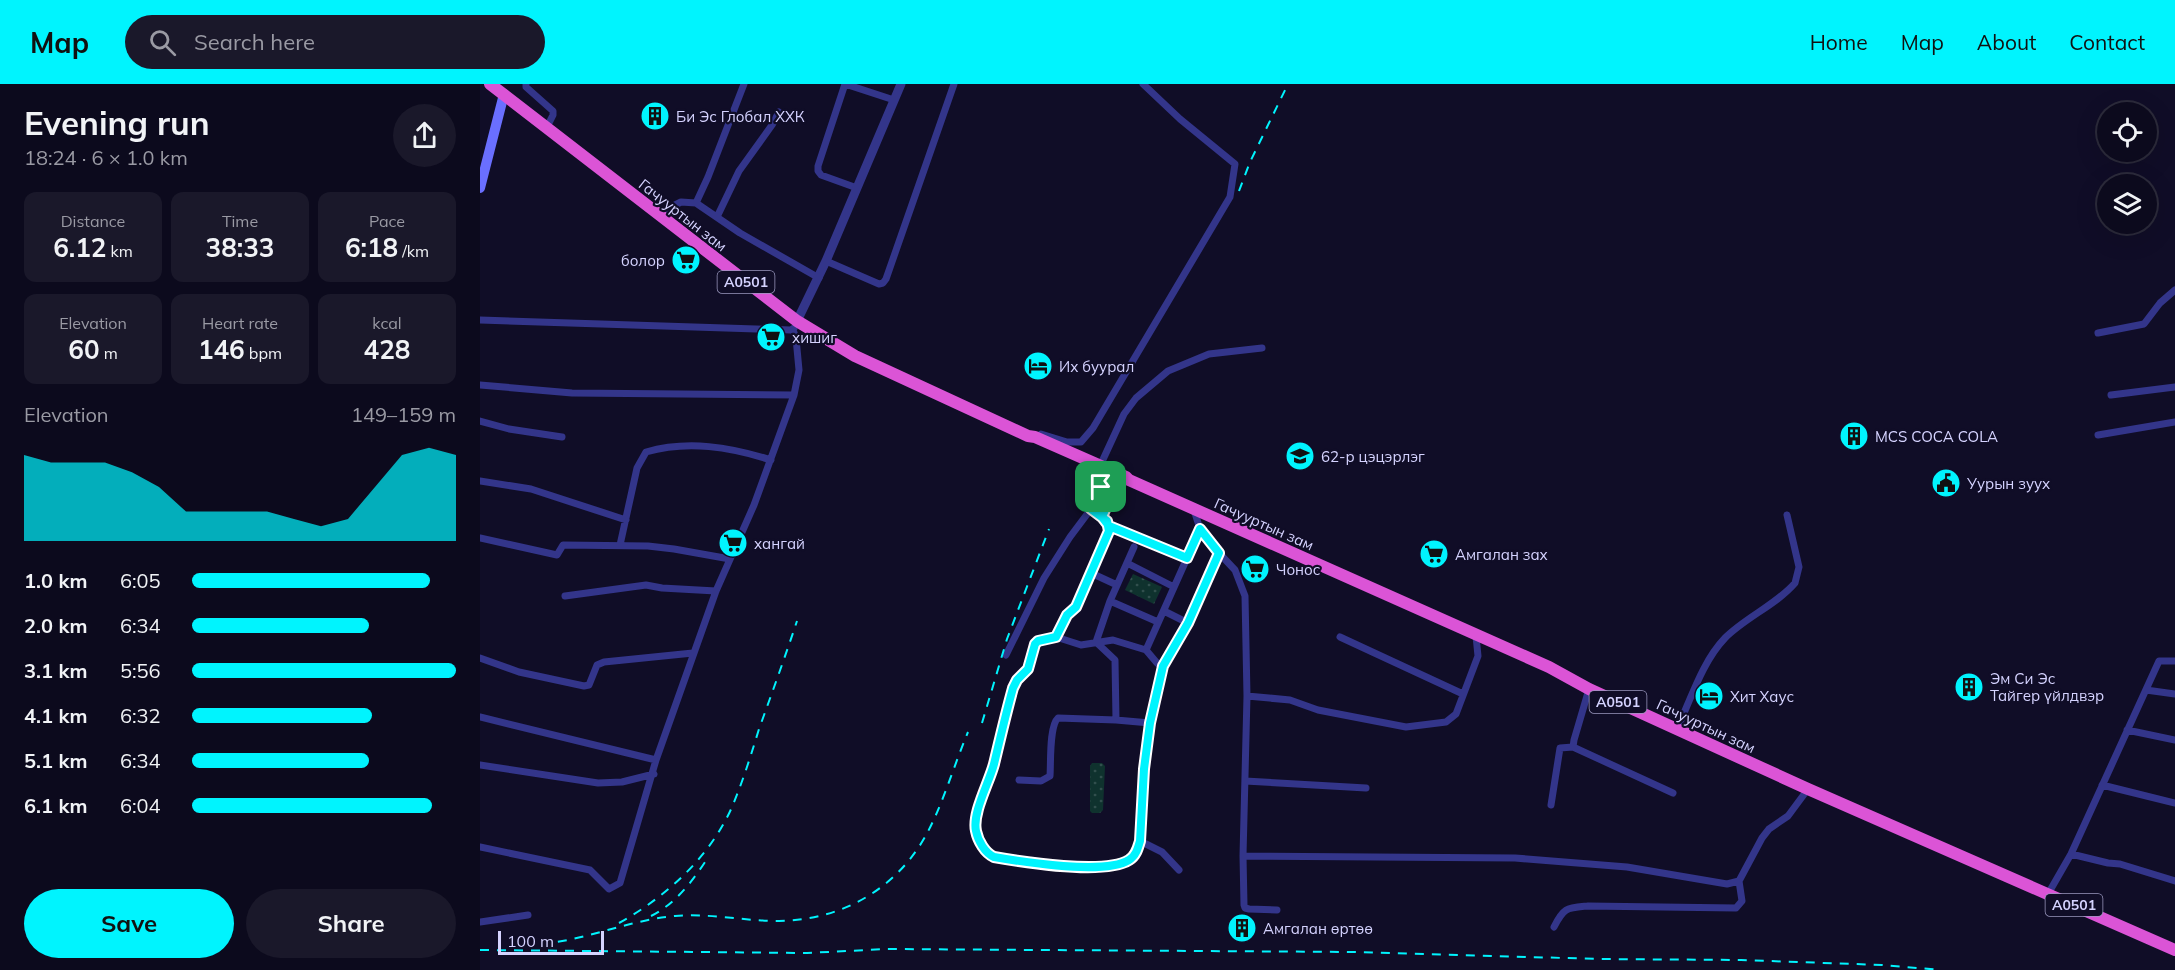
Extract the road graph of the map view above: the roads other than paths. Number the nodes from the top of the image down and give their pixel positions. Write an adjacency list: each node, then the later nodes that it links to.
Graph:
1 (490, 84): 7 (highway, Гачууртын зам / A0501)
2 (526, 84): 10 (street)
3 (744, 84): 13 (street)
4 (901, 84): 8 (street)
5 (954, 84): 16 (street)
6 (1143, 84): 29 (street)
7 (504, 94): 10 (highway, Гачууртын зам / A0501); 11 (main road)
8 (894, 100): 12 (street); 12 (street)
9 (779, 112): 14 (street)
10 (547, 127): 15 (highway, Гачууртын зам / A0501)
11 (480, 188)
12 (857, 188): 16 (street)
13 (696, 203): 14 (street); 15 (street)
14 (717, 217): 17 (street)
15 (663, 218): 20 (highway, Гачууртын зам / A0501)
16 (826, 261): 17 (street)
17 (819, 278): 20 (street)
18 (2175, 291): 21 (street)
19 (480, 320): 20 (street)
20 (795, 326): 25 (street); 29 (highway, Гачууртын зам / A0501)
21 (2098, 333)
22 (1262, 348): 33 (street)
23 (480, 385): 25 (street)
24 (2175, 387): 26 (street)
25 (794, 395): 32 (street)
26 (2111, 395)
27 (480, 421): 31 (street)
28 (2175, 422): 30 (street)
29 (1029, 434): 33 (highway, Гачууртын зам / A0501)
30 (2098, 435)
31 (562, 437)
32 (771, 460): 39 (street); 47 (street)
33 (1102, 476): 35 (street); 36 (highway, Гачууртын зам / A0501); 38 (street)
34 (480, 481): 39 (street)
35 (1091, 509): 38 (street); 64 (street)
36 (1194, 509): 41 (street); 58 (highway, Гачууртын зам / A0501)
37 (1787, 515): 76 (street)
38 (1102, 517): 40 (street)
39 (627, 520): 43 (street)
40 (1109, 526): 46 (street); 49 (street)
41 (1200, 529): 45 (street); 46 (street)
42 (480, 538): 43 (street)
43 (620, 545): 47 (street)
44 (1134, 547): 48 (street)
45 (1219, 553): 57 (street); 72 (street)
46 (1187, 558): 51 (street)
47 (730, 559): 52 (street)
48 (1126, 563): 50 (street); 51 (street)
49 (1091, 573): 50 (street); 59 (street)
50 (1117, 585): 54 (street)
51 (1174, 586): 55 (street)
52 (716, 591): 53 (street); 63 (street)
53 (565, 596)
54 (1110, 601): 56 (street); 61 (street)
55 (1164, 611): 56 (street); 57 (street)
56 (1158, 622): 62 (street)
57 (1188, 623): 67 (street)
58 (1476, 636): 68 (highway, Гачууртын зам / A0501); 70 (street)
59 (1056, 637): 61 (street); 91 (street)
60 (1340, 637): 70 (street)
61 (1096, 642): 62 (street); 74 (street)
62 (1146, 650): 67 (street)
63 (693, 653): 65 (street); 80 (street)
64 (1006, 655)
65 (480, 658)
66 (2175, 661): 69 (street)
67 (1163, 666): 75 (street)
68 (1589, 689): 76 (highway, Гачууртын зам / A0501); 79 (street)
69 (2146, 690): 71 (street); 77 (street)
70 (1463, 694): 72 (street)
71 (2175, 694)
72 (1247, 696): 84 (street)
73 (480, 717): 80 (street)
74 (1116, 720): 75 (street); 83 (street)
75 (1150, 723): 91 (street)
76 (1677, 729): 87 (highway, Гачууртын зам / A0501)
77 (2127, 730): 78 (street); 85 (street)
78 (2175, 740)
79 (1573, 747): 88 (street); 90 (street)
80 (656, 760): 82 (street)
81 (480, 765): 82 (street)
82 (654, 774): 92 (street)
83 (1019, 780)
84 (1245, 781): 86 (street); 94 (street)
85 (2102, 785): 89 (street); 93 (street)
86 (1366, 788)
87 (1808, 789): 96 (street); 98 (highway, Гачууртын зам / A0501)
88 (1673, 793)
89 (2175, 803)
90 (1551, 805)
91 (1140, 841): 95 (street)
92 (480, 847)
93 (2071, 854): 97 (street); 98 (street)
94 (1243, 856): 96 (street); 99 (street)
95 (1179, 870)
96 (1739, 881): 102 (street)
97 (2175, 881)
98 (2048, 894): 103 (highway, Гачууртын зам / A0501)
99 (1277, 910)
100 (528, 915): 101 (street)
101 (480, 922)
102 (1554, 927)
103 (2175, 950)

